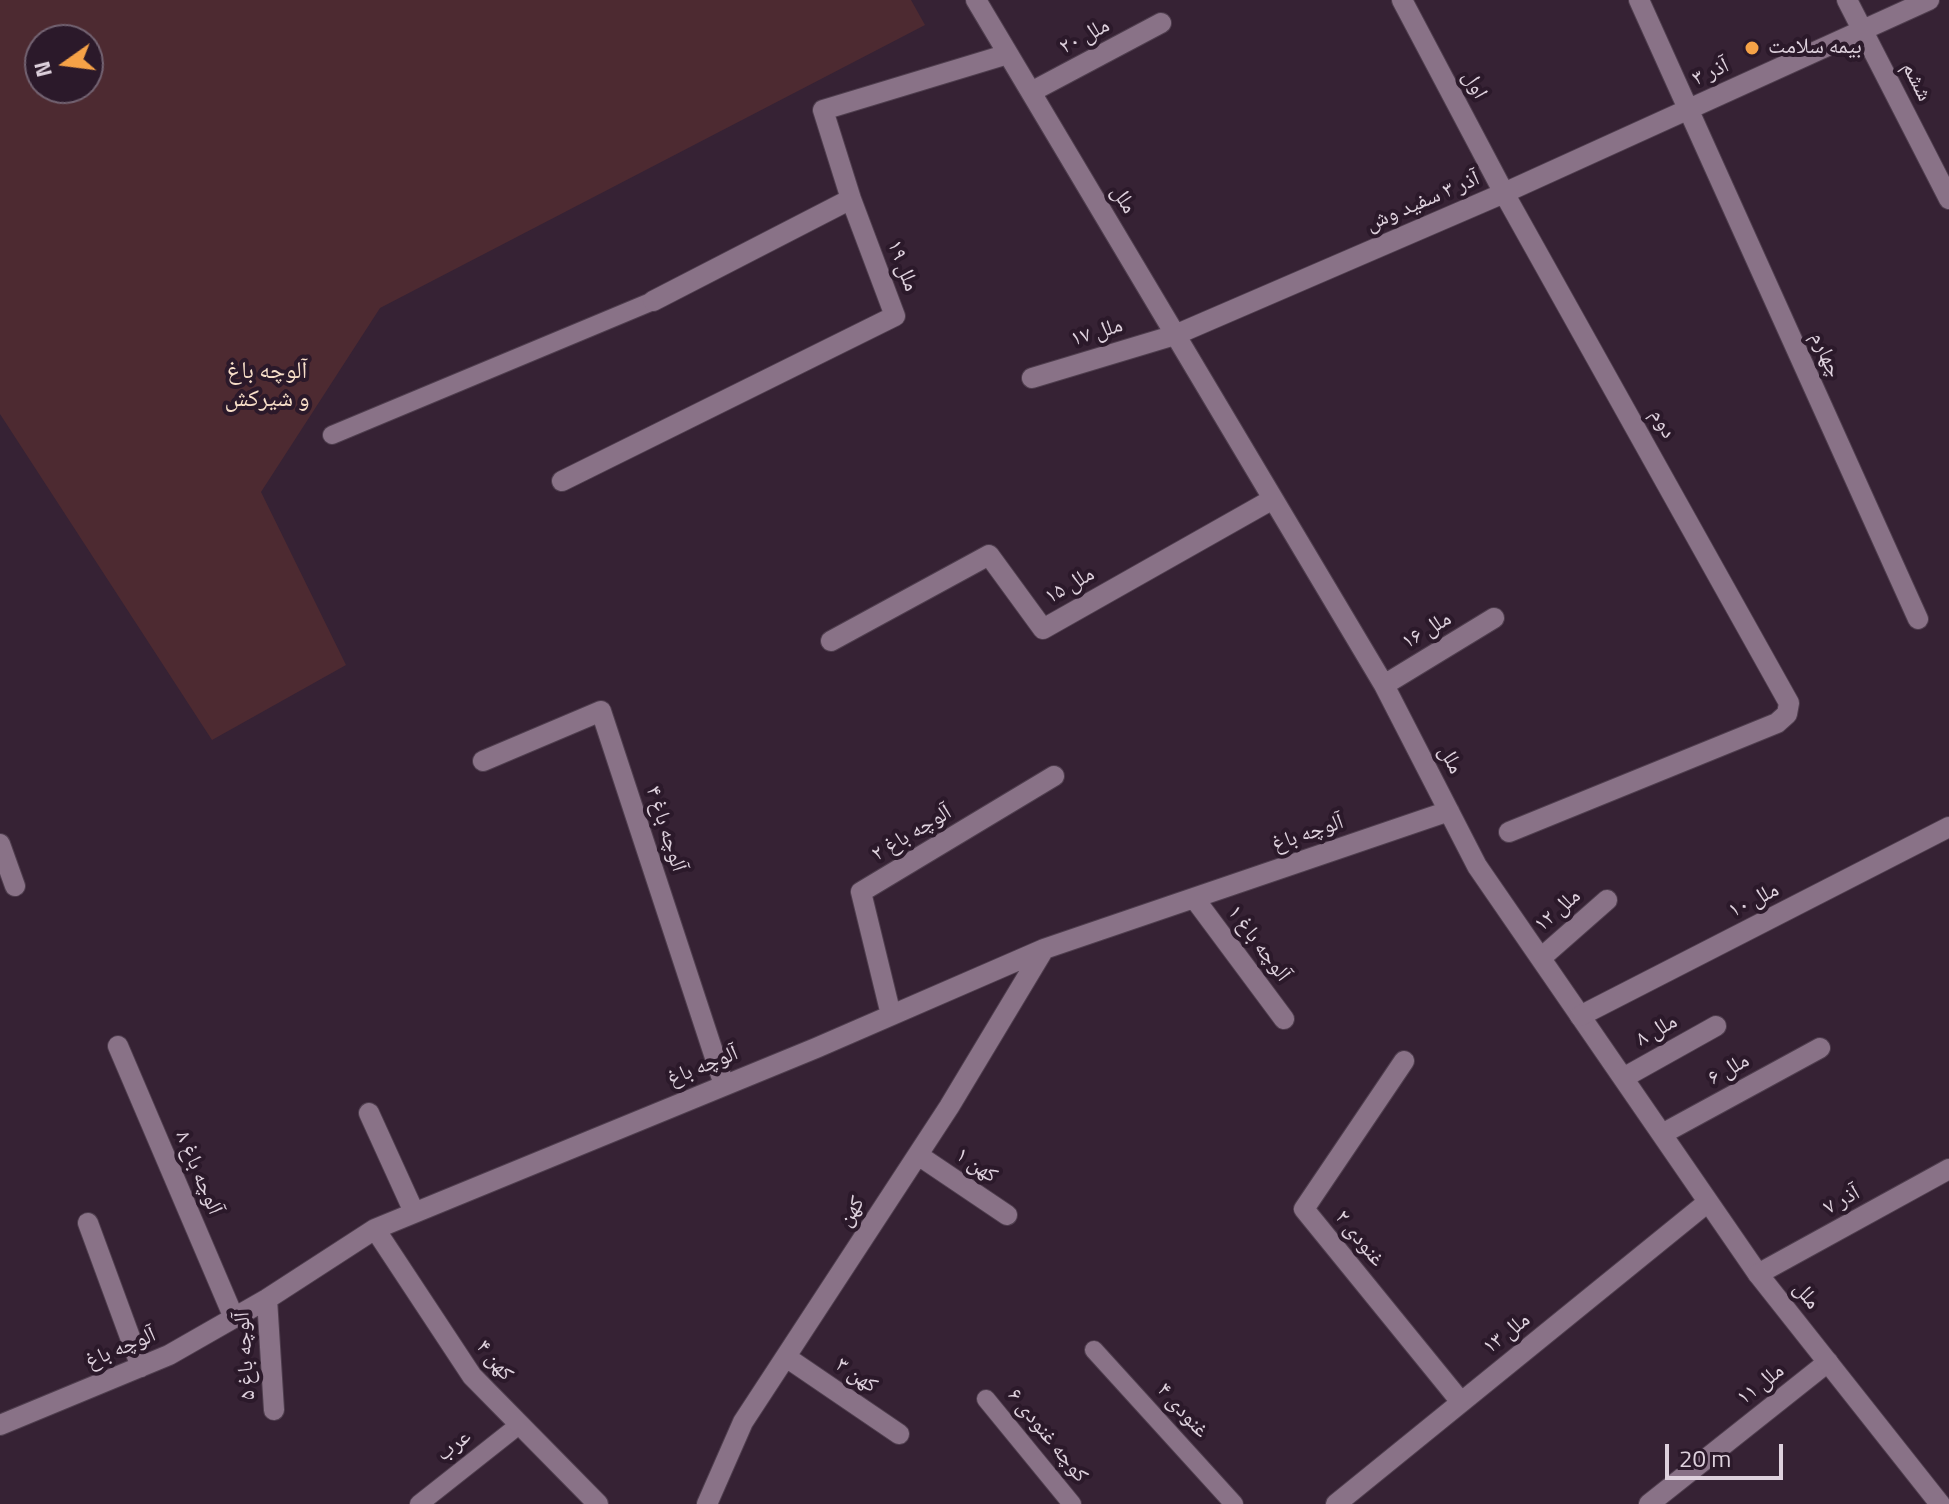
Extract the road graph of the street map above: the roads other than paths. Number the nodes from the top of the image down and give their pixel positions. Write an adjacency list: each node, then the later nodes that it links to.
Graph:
1 (976, 0): 8 (street, ملل)
2 (1402, 0): 11 (street, اول)
3 (1639, 0): 10 (street, چهارم)
4 (1847, 0): 7 (street, ششم)
5 (1929, 0): 7 (street, ۳ آذر)
6 (1161, 23): 9 (street, ۲۰ ملل)
7 (1862, 29): 10 (street, ۳ آذر); 13 (street, ششم)
8 (1008, 54): 9 (street, ملل); 12 (street, ملل ۱۹)
9 (1031, 92): 15 (street, ملل)
10 (1688, 110): 11 (street, آذر ۳ سفید وش); 21 (street, چهارم)
11 (1504, 193): 15 (street, آذر ۳ سفید وش); 28 (street, دوم)
12 (851, 199): 14 (street); 18 (street, ملل ۱۹)
13 (1949, 199)
14 (653, 301): 17 (lane)
15 (1175, 335): 16 (street, ملل ۱۷); 19 (street, ملل)
16 (1032, 378)
17 (332, 435)
18 (562, 481)
19 (1273, 499): 22 (street, ملل ۱۵); 23 (street, ملل)
20 (1494, 618): 23 (street, ۱۶ ملل)
21 (1918, 619)
22 (831, 641)
23 (1384, 685): 26 (street, ملل)
24 (483, 761): 43 (street, ۴ آلوچه باغ)
25 (1054, 776): 35 (street, ۲ آلوچه باغ)
26 (1449, 811): 31 (street, آلوچه باغ); 34 (street, ملل)
27 (1949, 827): 36 (street, ۱۰ ملل)
28 (1509, 832)
29 (0, 844): 30 (street)
30 (15, 886)
31 (1194, 898): 33 (street, آلوچه باغ); 37 (street, ۱ آلوچه باغ)
32 (1607, 900): 34 (street, ۱۲ ملل)
33 (1044, 949): 35 (street, آلوچه باغ); 46 (street, کهن)
34 (1541, 958): 36 (street, ملل)
35 (891, 1015): 43 (street, آلوچه باغ)
36 (1580, 1016): 42 (street, ملل)
37 (1284, 1019)
38 (1716, 1026): 42 (street, ۸ ملل)
39 (118, 1046): 55 (street, ۸ آلوچه باغ)
40 (1820, 1048): 45 (street, ۶ ملل)
41 (1404, 1061): 61 (street, ۲ غنودی)
42 (1623, 1078): 45 (street, ملل)
43 (724, 1085): 49 (street, آلوچه باغ)
44 (369, 1113): 49 (street)
45 (1662, 1134): 48 (street, ملل)
46 (918, 1155): 50 (street, ۱ کهن); 57 (street, کهن)
47 (1949, 1169): 53 (street, آذر ۷)
48 (1708, 1202): 53 (street, ملل); 61 (street, ملل ۱۳)
49 (414, 1212): 52 (street, آلوچه باغ)
50 (1007, 1215)
51 (88, 1223): 59 (street)
52 (375, 1229): 54 (street, آلوچه باغ); 64 (street, ۴ کهن)
53 (1758, 1274): 58 (street, ملل)
54 (267, 1299): 55 (street, آلوچه باغ); 62 (street, ۵ آلوچه باغ)
55 (234, 1318): 59 (street, آلوچه باغ)
56 (1094, 1350): 70 (lane, ۴ غنودی)
57 (786, 1357): 65 (street, ۳ کهن); 68 (street, کهن)
58 (1828, 1362): 72 (street, ۱۱ ملل); 73 (street, ملل)
59 (141, 1367): 63 (street, آلوچه باغ)
60 (986, 1399): 69 (lane, کوچه غنودی ۶)
61 (1461, 1402): 71 (street, ملل ۱۳)
62 (274, 1410)
63 (0, 1425)
64 (519, 1425): 66 (lane, عرب); 67 (street, ۴ کهن)
65 (899, 1434)
66 (419, 1504)
67 (598, 1504)
68 (707, 1504)
69 (1072, 1504)
70 (1234, 1504)
71 (1336, 1504)
72 (1649, 1504)
73 (1940, 1504)

